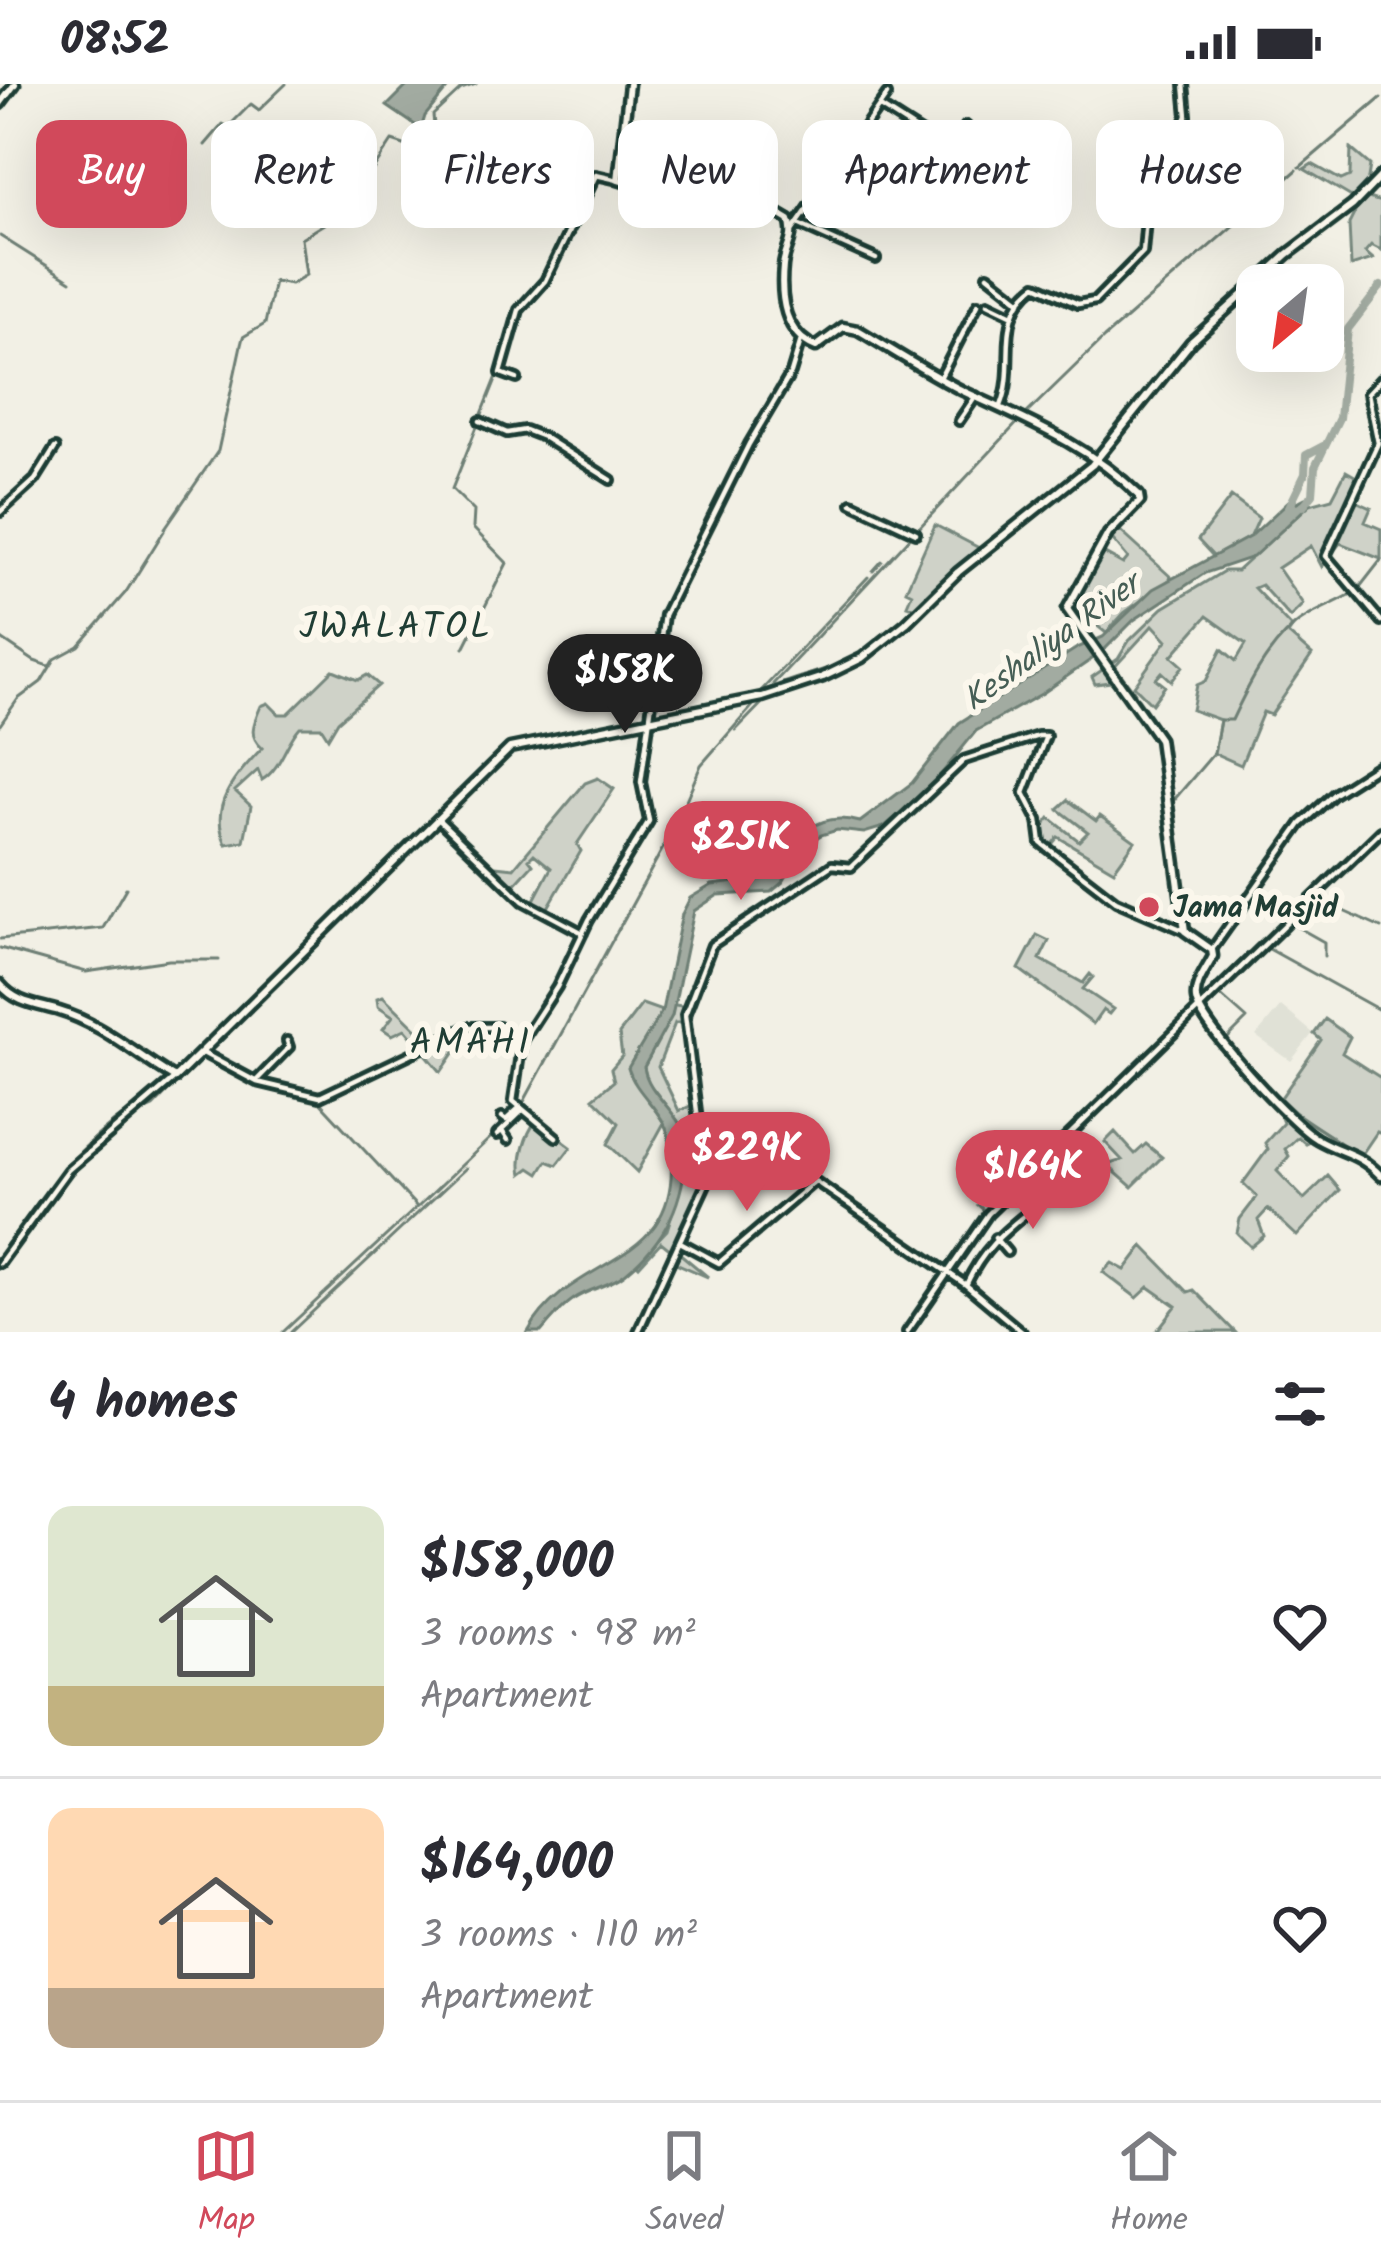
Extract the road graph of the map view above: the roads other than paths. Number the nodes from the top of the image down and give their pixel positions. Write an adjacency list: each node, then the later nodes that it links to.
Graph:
1 (14, 84): 5 (street)
2 (629, 84): 7 (street)
3 (1184, 84): 17 (street)
4 (887, 95): 6 (street)
5 (0, 104)
6 (880, 107): 8 (street); 13 (street)
7 (625, 120)
8 (900, 120)
9 (1381, 176): 30 (street)
10 (594, 180): 11 (street)
11 (618, 180)
12 (778, 215): 13 (street)
13 (798, 225): 15 (street); 21 (street)
14 (571, 228): 23 (street)
15 (876, 260)
16 (988, 275): 17 (street)
17 (1021, 301): 20 (street)
18 (978, 304): 22 (street)
19 (988, 304): 20 (street)
20 (1011, 314): 26 (street)
21 (801, 340): 22 (street); 36 (street)
22 (940, 378): 25 (street)
23 (517, 379)
24 (1381, 379): 35 (street)
25 (976, 396): 26 (street); 28 (street)
26 (1001, 406): 30 (street)
27 (480, 421): 31 (street)
28 (959, 422)
29 (55, 448): 33 (street)
30 (1099, 459): 36 (street); 40 (street)
31 (611, 480)
32 (852, 503): 34 (street)
33 (0, 512)
34 (915, 532)
35 (1381, 621)
36 (646, 722): 38 (street); 41 (street)
37 (1381, 764): 42 (street)
38 (436, 818): 41 (street); 47 (street)
39 (1381, 831): 44 (street)
40 (1185, 931): 42 (street); 57 (street)
41 (583, 933): 46 (street)
42 (1211, 950): 44 (street)
43 (0, 984): 48 (street)
44 (1199, 1010): 55 (street); 60 (street)
45 (286, 1041): 49 (street)
46 (522, 1041): 49 (street); 50 (street)
47 (201, 1052): 48 (street); 49 (street)
48 (176, 1078): 59 (street)
49 (257, 1082)
50 (520, 1110): 51 (street); 52 (street); 53 (street)
51 (502, 1118)
52 (556, 1137)
53 (508, 1140)
54 (1073, 1165): 56 (street)
55 (1381, 1176)
56 (995, 1238): 58 (street); 61 (street)
57 (680, 1242): 60 (street); 62 (street)
58 (1007, 1252)
59 (0, 1263)
60 (947, 1273): 61 (street); 63 (street)
61 (966, 1286): 64 (street)
62 (638, 1332)
63 (907, 1332)
64 (1022, 1332)

